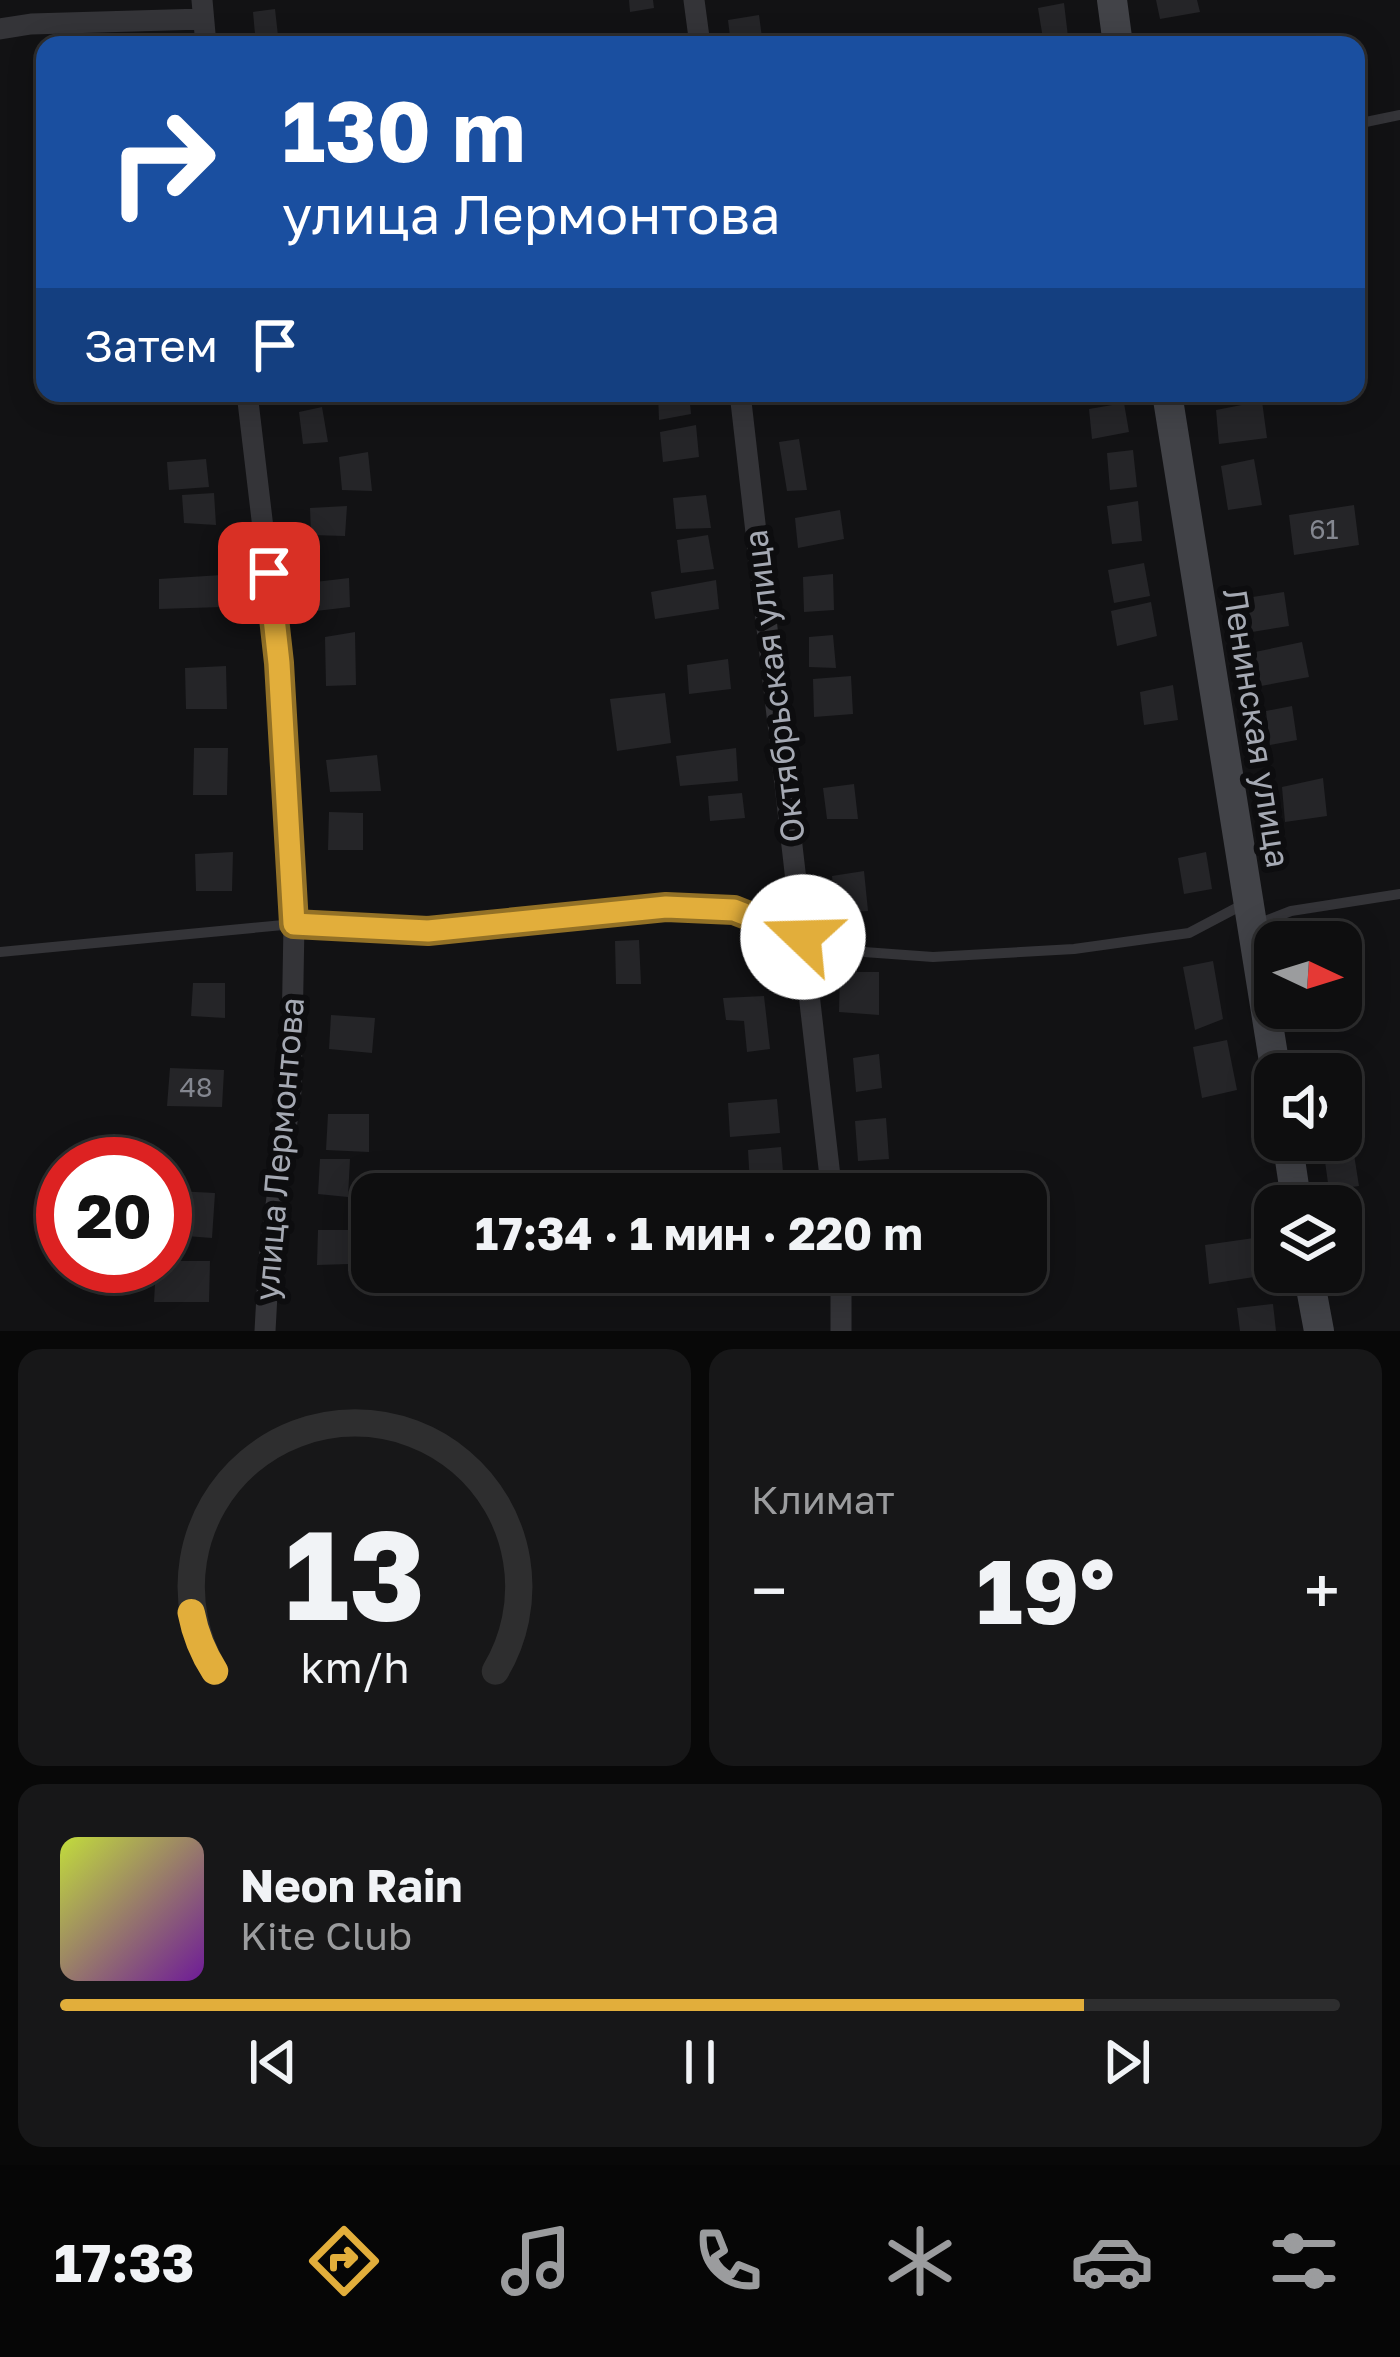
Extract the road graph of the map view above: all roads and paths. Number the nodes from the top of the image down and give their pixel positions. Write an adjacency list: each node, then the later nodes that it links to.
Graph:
1 (694, 0): 5 (street)
2 (1112, 0): 6 (street)
3 (202, 9): 4 (street)
4 (0, 29)
5 (699, 36)
6 (1117, 36)
7 (1400, 115): 8 (lane)
8 (1365, 122)
9 (249, 402): 14 (street, улица Лермонтова)
10 (741, 402): 15 (street, Октябрьская улица)
11 (1168, 402): 13 (street, Ленинская улица)
12 (1400, 894): 13 (lane)
13 (1250, 913): 15 (lane); 17 (street, Ленинская улица)
14 (294, 924): 15 (lane); 16 (lane); 21 (street, улица Лермонтова)
15 (803, 937): 18 (street, Октябрьская улица)
16 (0, 952)
17 (1273, 1053)
18 (830, 1173)
19 (841, 1293): 22 (street)
20 (1312, 1293): 23 (street)
21 (265, 1331)
22 (841, 1331)
23 (1319, 1331)

